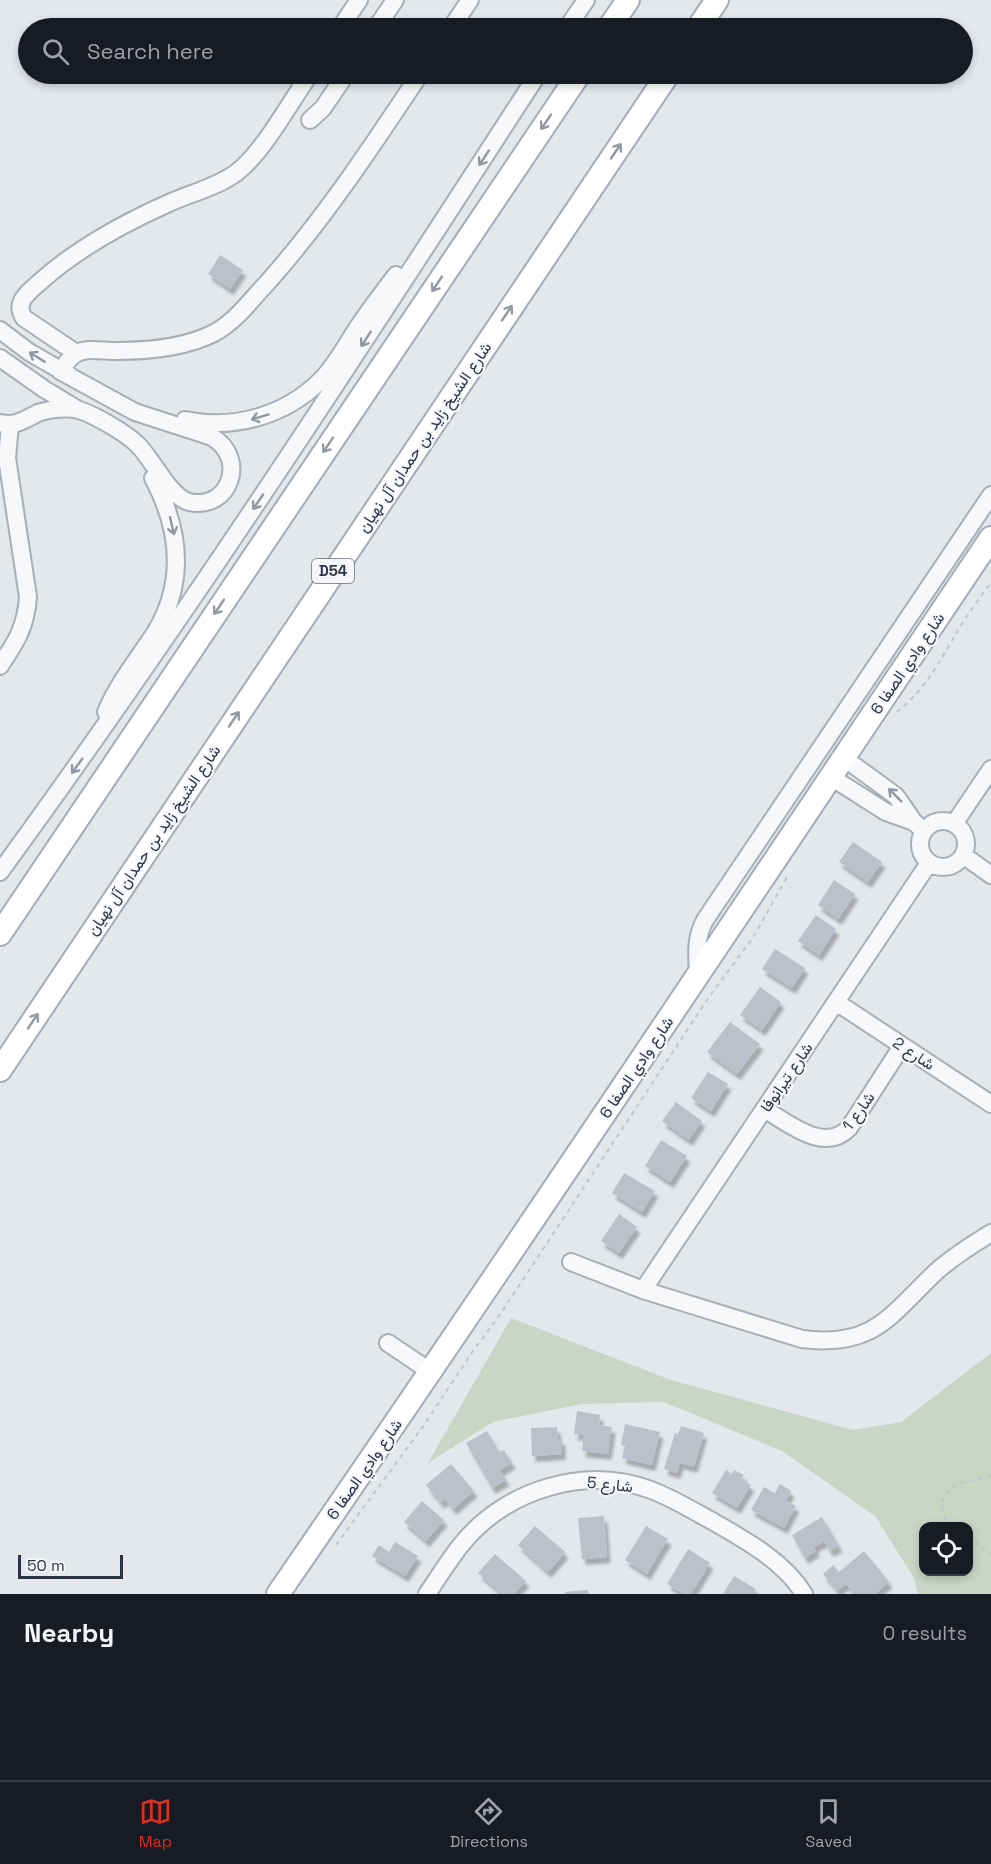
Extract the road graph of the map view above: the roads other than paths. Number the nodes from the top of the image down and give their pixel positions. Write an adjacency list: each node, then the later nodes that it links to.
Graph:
1 (359, 0): 7 (street)
2 (395, 0): 8 (street)
3 (470, 0): 9 (street)
4 (586, 0): 10 (street)
5 (628, 0): 11 (main road)
6 (717, 0): 12 (main road)
7 (347, 18)
8 (383, 18)
9 (458, 18)
10 (574, 18)
11 (616, 18)
12 (705, 18)
13 (303, 84): 22 (street)
14 (339, 84): 19 (street)
15 (413, 84): 22 (street)
16 (532, 84): 20 (street, one-way to 20)
17 (572, 84): 42 (main road, one-way to 42)
18 (661, 84): 46 (main road, شارع الشيخ زايد بن حمدان آل نهيان / D54, one-way to 18)
19 (310, 120)
20 (440, 225): 24 (street, one-way to 24); 30 (street, one-way to 30)
21 (0, 330): 24 (street, one-way to 21)
22 (76, 353): 24 (street)
23 (0, 358): 25 (street)
24 (60, 371): 25 (street)
25 (78, 410): 26 (street); 30 (street, one-way to 30)
26 (5, 424): 29 (street)
27 (991, 495): 43 (street)
28 (991, 538): 31 (main road, شارع وادي الصفا 6)
29 (0, 666)
30 (96, 740): 40 (street, one-way to 40)
31 (844, 758): 33 (street); 34 (main road, شارع وادي الصفا 6)
32 (991, 769): 37 (street)
33 (869, 775): 35 (street); 36 (street, one-way to 33)
34 (831, 777): 35 (street); 43 (main road, شارع وادي الصفا 6)
35 (857, 793): 36 (street)
36 (914, 824): 37 (street); 39 (street)
37 (954, 824): 38 (street)
38 (963, 855): 39 (street); 41 (street)
39 (929, 863): 44 (street, شارع تيرانوفا)
40 (0, 872)
41 (991, 875)
42 (0, 934)
43 (698, 975): 53 (main road, شارع وادي الصفا 6)
44 (836, 1002): 45 (street, شارع 2); 48 (street, شارع تيرانوفا)
45 (902, 1046): 47 (street, شارع 2); 48 (street, شارع 1)
46 (0, 1070)
47 (991, 1104)
48 (764, 1109): 51 (street, شارع تيرانوفا)
49 (991, 1233): 51 (street)
50 (571, 1262): 51 (street)
51 (643, 1290)
52 (388, 1343): 53 (street)
53 (431, 1372): 54 (main road, شارع وادي الصفا 6)
54 (278, 1594)
55 (428, 1594): 56 (street, شارع 5)
56 (804, 1594)

